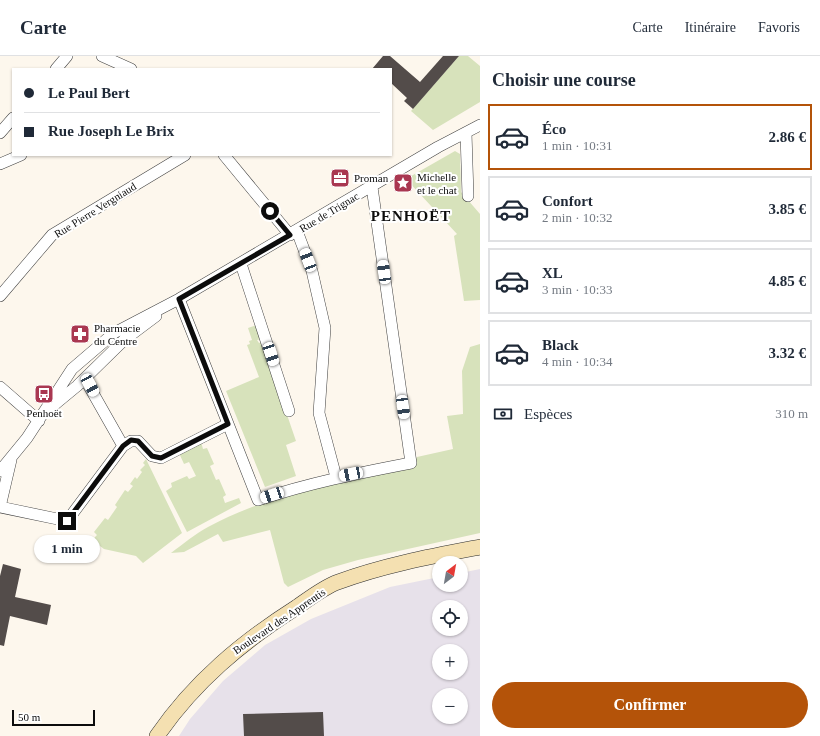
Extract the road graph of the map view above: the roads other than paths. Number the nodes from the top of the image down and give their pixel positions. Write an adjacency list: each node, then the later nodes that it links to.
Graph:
1 (67, 56): 3 (street)
2 (102, 56): 4 (street)
3 (57, 68)
4 (129, 68)
5 (12, 119): 7 (street)
6 (480, 125): 8 (street, Rue de Trignac)
7 (0, 133)
8 (466, 133): 13 (street, Rue de Trignac); 14 (street)
9 (19, 156): 12 (street)
10 (183, 156): 17 (street, Rue Pierre Vergniaud)
11 (225, 156): 15 (street)
12 (0, 164)
13 (372, 187): 15 (street, Rue de Trignac); 27 (street)
14 (468, 196)
15 (294, 233): 16 (street, Rue de Trignac); 27 (street)
16 (241, 264): 18 (street, Rue de Trignac); 21 (street)
17 (0, 296)
18 (179, 299): 19 (street, Rue de Trignac); 22 (street, Rue de Trignac); 23 (street)
19 (85, 378): 22 (street, Rue de Trignac); 24 (street)
20 (0, 387): 22 (street)
21 (289, 411)
22 (42, 417): 25 (street, Rue de Trignac)
23 (228, 424): 24 (street); 27 (street)
24 (123, 446): 28 (street)
25 (11, 458): 26 (street, Rue de Trignac); 28 (street)
26 (0, 471)
27 (336, 477)
28 (0, 508)
29 (480, 547): 30 (main road, Boulevard des Apprentis)
30 (157, 736)

